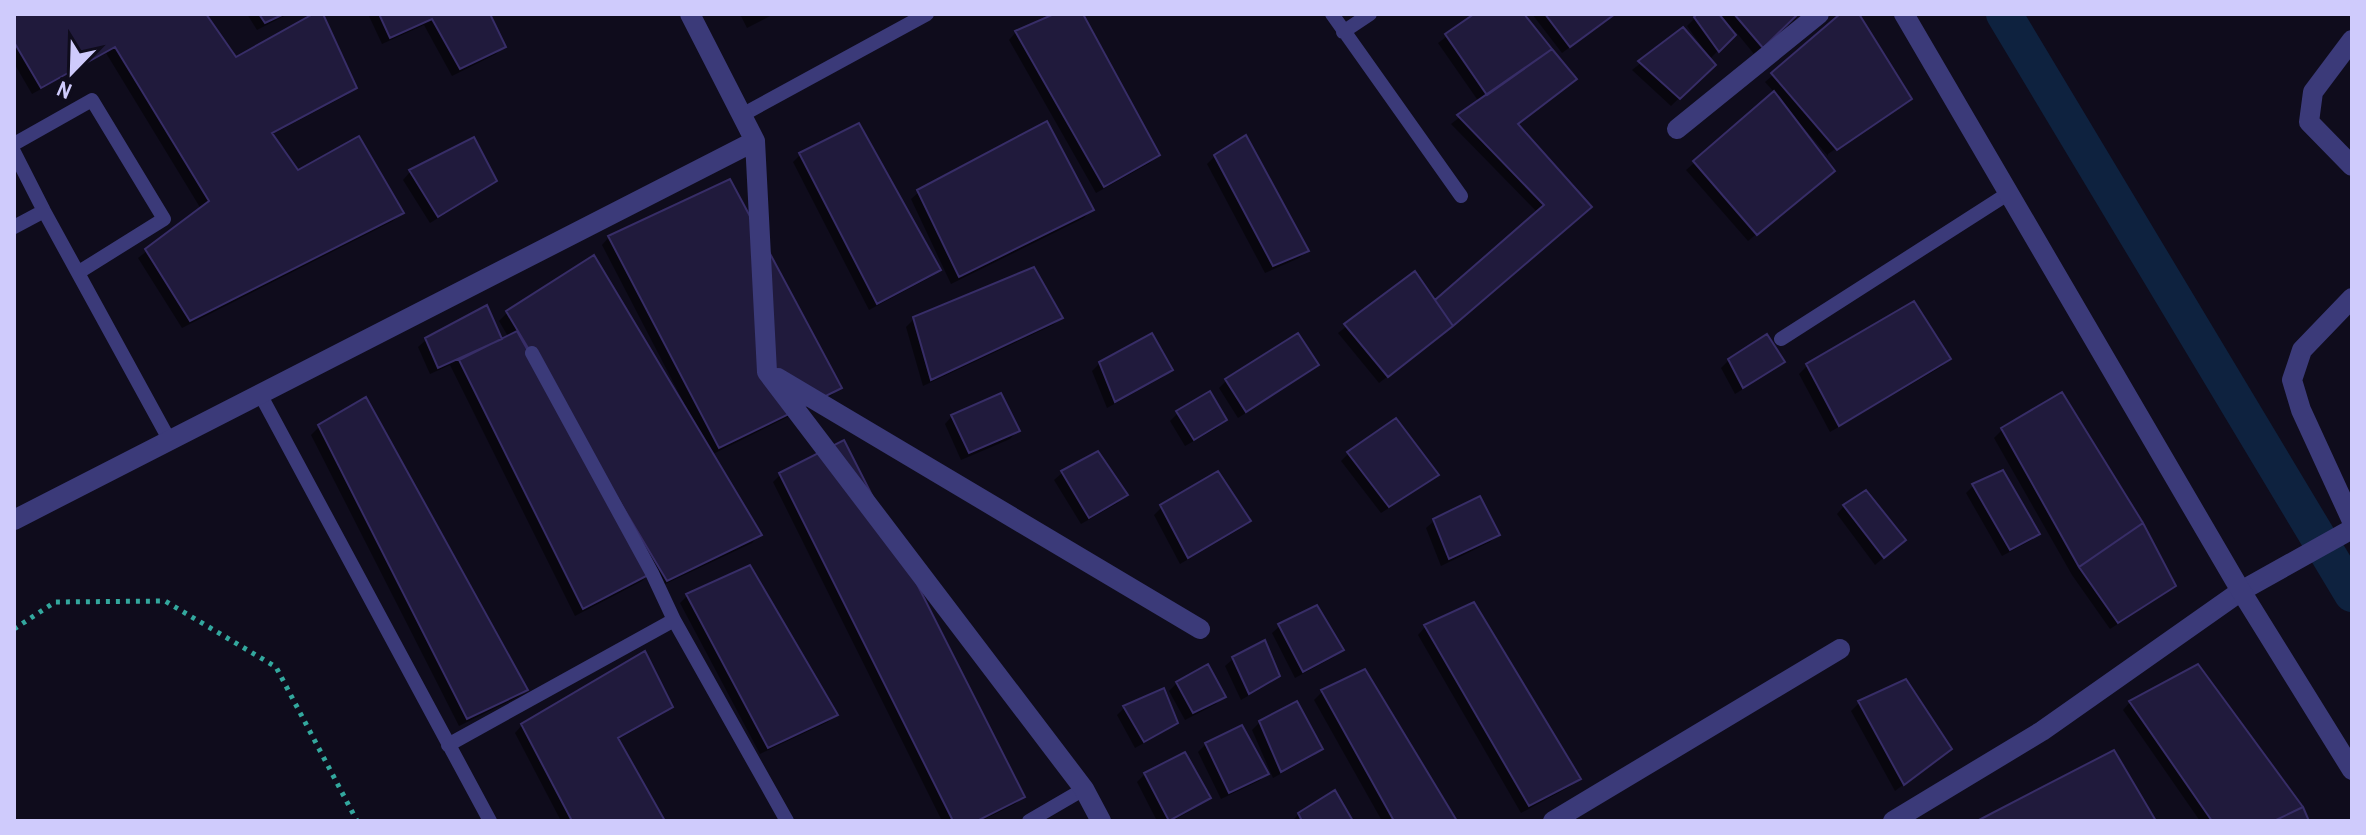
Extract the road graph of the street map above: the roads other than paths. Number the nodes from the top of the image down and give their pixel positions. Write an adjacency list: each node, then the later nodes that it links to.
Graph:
1 (690, 14): 9 (street)
2 (927, 14): 9 (lane)
3 (1332, 14): 7 (lane)
4 (1370, 14): 7 (lane)
5 (1819, 14): 10 (street)
6 (1904, 14): 15 (street)
7 (1343, 32): 16 (lane)
8 (2352, 40): 14 (street)
9 (742, 115): 11 (street)
10 (1677, 129)
11 (755, 141): 23 (street); 24 (street)
12 (14, 144): 19 (lane)
13 (14, 152): 17 (lane)
14 (2352, 166)
15 (2009, 193): 21 (lane); 28 (street)
16 (1461, 196)
17 (44, 211): 18 (lane); 19 (lane)
18 (14, 227)
19 (79, 272): 25 (lane)
20 (2352, 298): 27 (street)
21 (1781, 339)
22 (532, 353): 29 (lane)
23 (767, 372): 30 (street); 34 (street)
24 (260, 394): 25 (street); 32 (lane)
25 (170, 441): 26 (street)
26 (14, 520)
27 (2347, 529): 28 (street)
28 (2241, 591): 33 (street); 40 (street)
29 (674, 620): 32 (lane); 36 (lane)
30 (1200, 629)
31 (1840, 649): 39 (street)
32 (448, 745): 35 (lane)
33 (2352, 770)
34 (1084, 789): 37 (lane); 38 (street)
35 (490, 821)
36 (787, 821)
37 (1029, 821)
38 (1101, 821)
39 (1553, 821)
40 (1895, 821)

